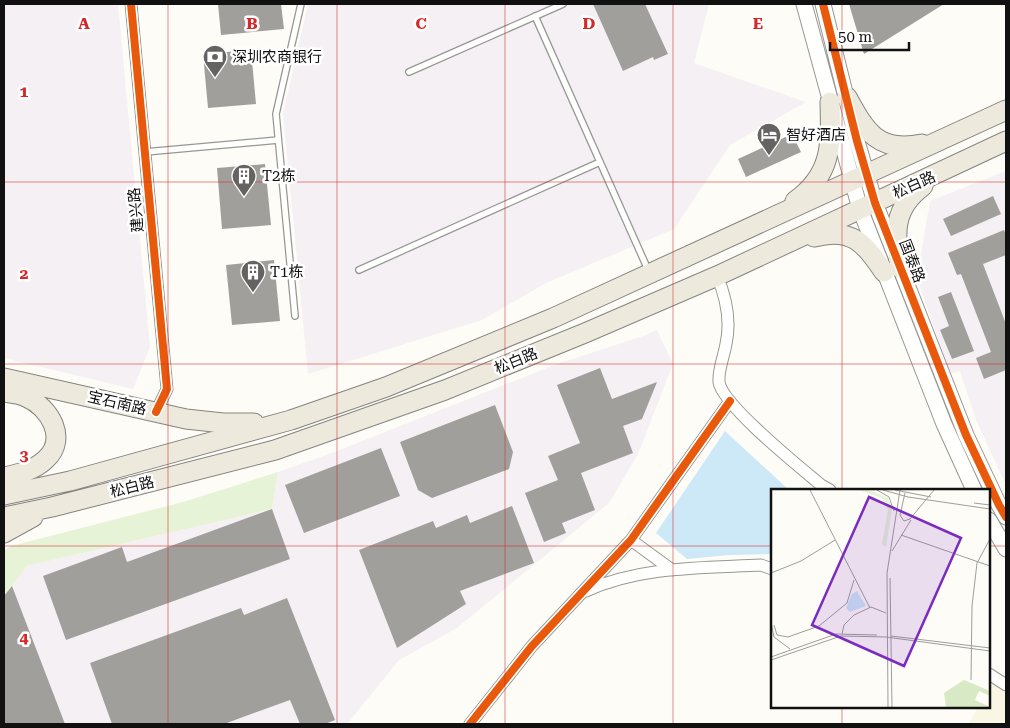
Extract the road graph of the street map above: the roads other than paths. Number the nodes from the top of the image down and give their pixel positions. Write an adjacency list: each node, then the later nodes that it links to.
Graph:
1 (131, 4): 13 (street, 建兴路)
2 (301, 4): 10 (lane)
3 (563, 4): 6 (lane)
4 (804, 4): 8 (street, 国泰路)
5 (823, 4): 8 (street, 国泰路)
6 (535, 16): 7 (lane); 14 (lane)
7 (409, 72)
8 (838, 99): 11 (main road); 16 (street, 国泰路); 18 (main road)
9 (1006, 110): 11 (main road, 松白路)
10 (278, 140): 13 (lane); 24 (lane)
11 (943, 140): 16 (main road, 松白路)
12 (1006, 141): 15 (main road, 松白路)
13 (145, 152): 28 (street, 建兴路)
14 (600, 162): 20 (lane); 22 (lane)
15 (940, 173): 17 (main road, 松白路); 21 (main road)
16 (859, 178): 17 (street, 国泰路); 18 (main road, 松白路)
17 (867, 206): 19 (main road, 松白路); 21 (street, 国泰路)
18 (770, 218): 22 (main road, 松白路)
19 (772, 250): 21 (main road); 23 (main road, 松白路)
20 (359, 270)
21 (892, 270): 32 (street, 国泰路); 36 (street, 国泰路)
22 (650, 274): 29 (main road, 松白路)
23 (717, 276): 27 (street); 34 (main road, 松白路)
24 (295, 316)
25 (4, 378): 28 (main road, 宝石南路)
26 (4, 392): 30 (main road)
27 (730, 401): 31 (street); 39 (street)
28 (156, 412): 29 (main road, 宝石南路)
29 (291, 420): 33 (main road)
30 (4, 477)
31 (828, 489)
32 (974, 489)
33 (4, 495)
34 (52, 507): 35 (main road, 松白路); 38 (main road)
35 (4, 517)
36 (1006, 517)
37 (990, 522): 40 (street)
38 (4, 533)
39 (631, 540): 42 (street); 43 (street)
40 (1006, 549)
41 (771, 569): 42 (street)
42 (672, 570): 43 (street)
43 (581, 593): 46 (street)
44 (990, 675): 45 (street)
45 (1006, 685)
46 (470, 724)

